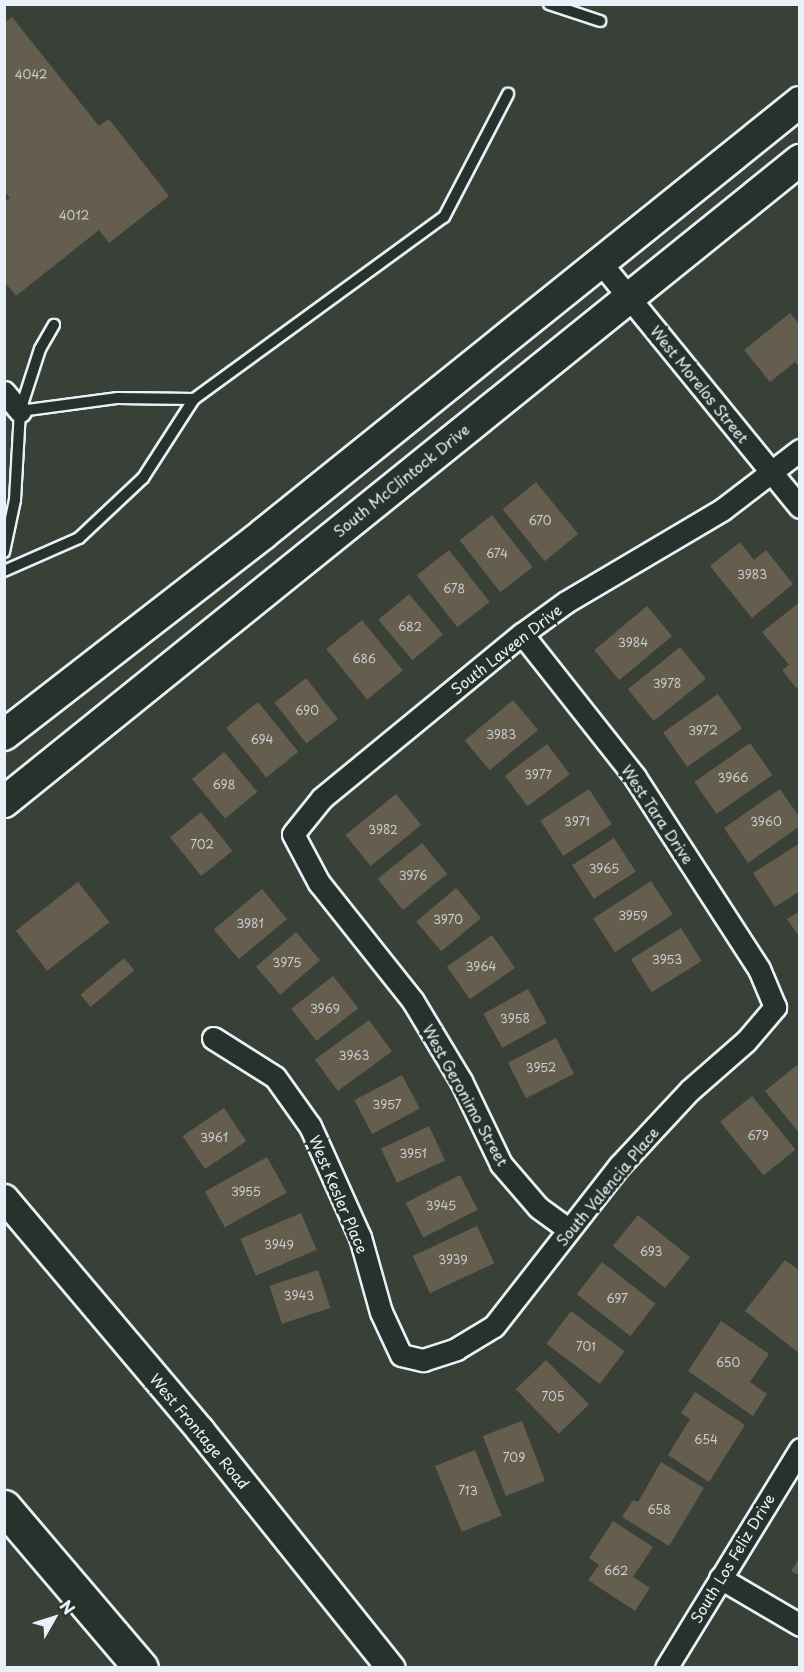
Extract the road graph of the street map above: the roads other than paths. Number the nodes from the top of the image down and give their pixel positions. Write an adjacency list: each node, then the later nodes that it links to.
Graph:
1 (549, 4): 2 (lane)
2 (600, 21)
3 (508, 94): 10 (lane)
4 (800, 102): 6 (main road)
5 (800, 160): 7 (main road, South McClintock Drive)
6 (600, 262): 7 (street, West Morelos Street); 18 (main road)
7 (629, 297): 13 (street, West Morelos Street); 19 (main road, South McClintock Drive)
8 (54, 325): 11 (lane)
9 (4, 392): 11 (street)
10 (194, 399): 11 (lane); 16 (lane)
11 (20, 411): 15 (lane)
12 (800, 450): 13 (street, South Laveen Drive)
13 (772, 473): 14 (street, West Morelos Street); 17 (street, South Laveen Drive)
14 (800, 507)
15 (4, 552)
16 (4, 571)
17 (522, 634): 20 (street, South Laveen Drive); 21 (street, West Tara Drive)
18 (4, 735)
19 (4, 802)
20 (293, 834): 24 (street, West Geronimo Street)
21 (775, 1007): 24 (street, South Valencia Place)
22 (213, 1038): 25 (street, West Kesler Place)
23 (4, 1198): 31 (street, West Frontage Road)
24 (568, 1229): 25 (street, South Valencia Place)
25 (401, 1355)
26 (800, 1449): 28 (street, South Los Feliz Drive)
27 (4, 1507): 30 (highway)
28 (720, 1578): 29 (street); 32 (street, South Los Feliz Drive)
29 (800, 1625)
30 (141, 1668)
31 (391, 1668)
32 (666, 1668)

